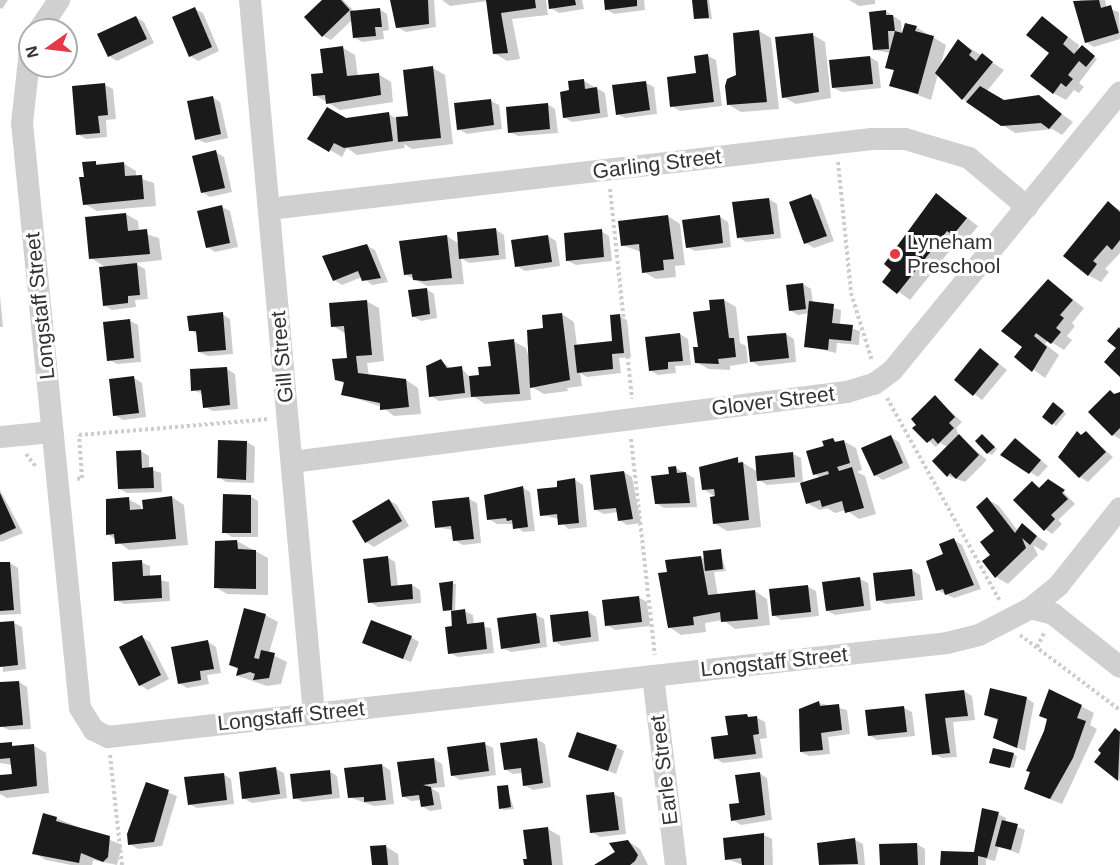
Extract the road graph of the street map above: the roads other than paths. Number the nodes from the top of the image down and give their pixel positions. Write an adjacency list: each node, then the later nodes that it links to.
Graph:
1 (59, 0): 3 (street)
2 (250, 0): 7 (street, Gill Street)
3 (47, 18)
4 (27, 78): 8 (street, Longstaff Street)
5 (1120, 92): 6 (street, Glover Street)
6 (1026, 207): 7 (street, Garling Street); 10 (street, Glover Street)
7 (269, 209): 10 (street, Gill Street)
8 (52, 432): 9 (street); 15 (street, Longstaff Street)
9 (0, 437)
10 (292, 462): 15 (street, Gill Street)
11 (1120, 508): 12 (street, Longstaff Street)
12 (1031, 608): 13 (street); 14 (street, Longstaff Street)
13 (1120, 667)
14 (654, 670): 15 (street, Longstaff Street); 16 (street, Earle Street)
15 (314, 714)
16 (675, 865)

